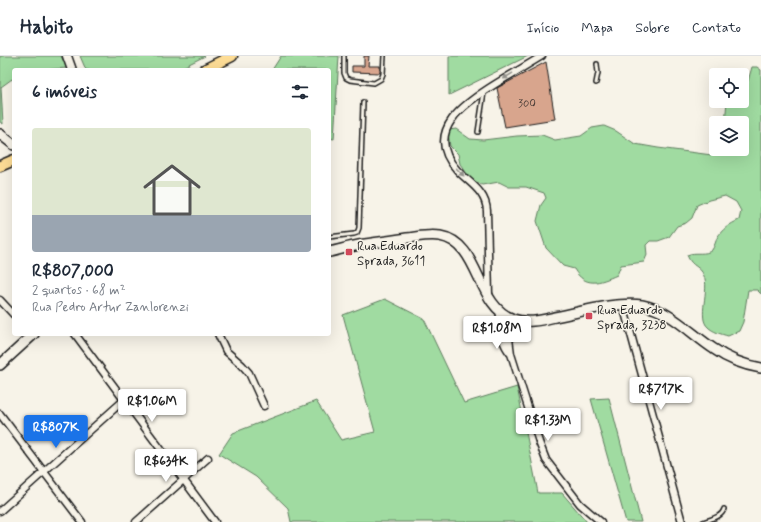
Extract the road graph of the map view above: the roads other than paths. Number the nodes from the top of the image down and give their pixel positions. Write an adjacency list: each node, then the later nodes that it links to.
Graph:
1 (67, 56): 7 (street)
2 (232, 56): 8 (main road)
3 (344, 56): 4 (lane)
4 (384, 56)
5 (542, 56): 10 (street, one-way to 10)
6 (597, 64): 9 (lane)
7 (71, 68)
8 (208, 68)
9 (596, 83)
10 (484, 91): 12 (lane); 21 (street, one-way to 21)
11 (363, 102): 17 (lane)
12 (478, 132)
13 (0, 134): 14 (main road)
14 (12, 144)
15 (12, 161): 16 (main road)
16 (0, 166)
17 (331, 237)
18 (358, 245): 19 (main road); 20 (main road); 21 (main road)
19 (331, 246)
20 (331, 252)
21 (489, 298): 25 (main road)
22 (0, 300): 24 (street)
23 (623, 305): 25 (main road); 30 (main road); 43 (street)
24 (12, 313)
25 (503, 313): 42 (street)
26 (30, 336): 29 (main road)
27 (76, 336): 31 (street)
28 (219, 336): 32 (street)
29 (0, 365)
30 (761, 368)
31 (124, 400): 35 (street); 36 (street)
32 (264, 406)
33 (0, 414): 35 (street)
34 (208, 458): 36 (street)
35 (44, 472): 38 (street); 39 (street)
36 (183, 479): 40 (street); 41 (street)
37 (724, 509): 44 (lane)
38 (0, 511)
39 (82, 522)
40 (136, 522)
41 (215, 522)
42 (601, 522)
43 (682, 522)
44 (703, 522)

